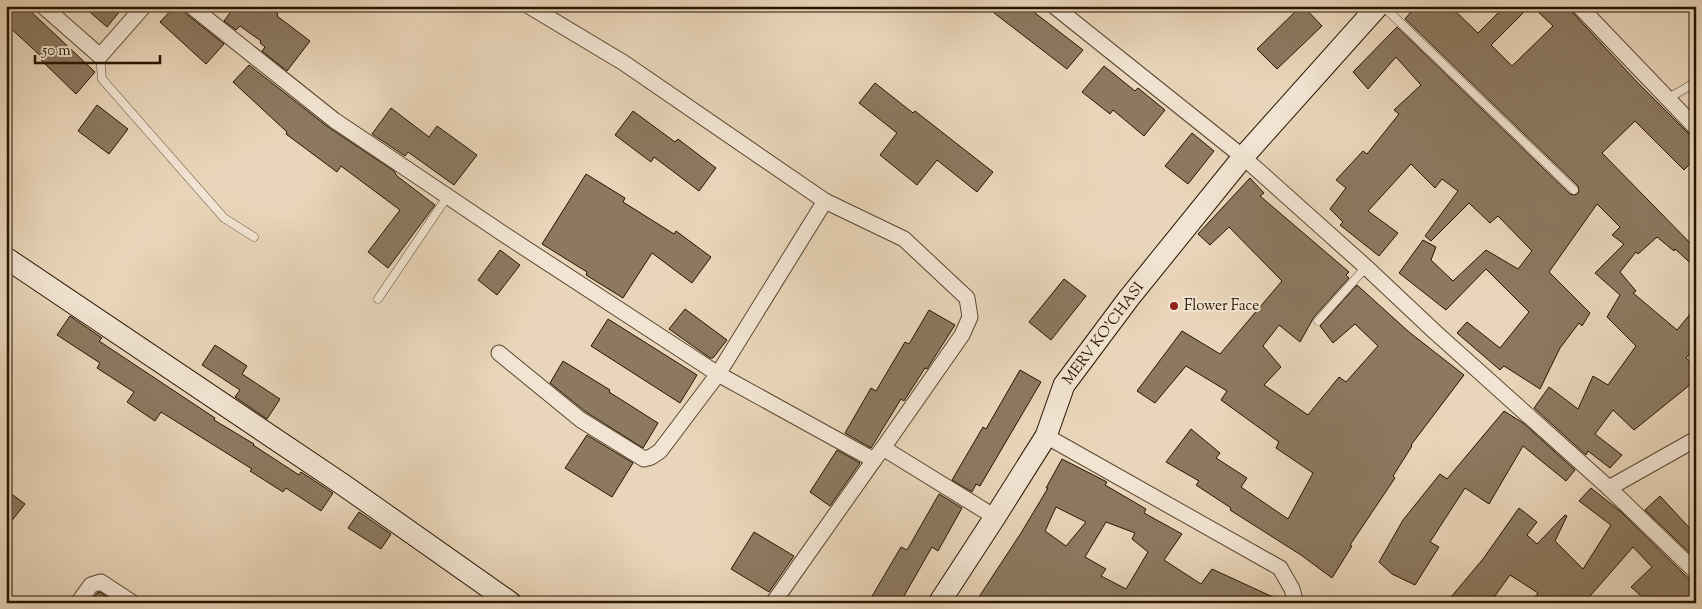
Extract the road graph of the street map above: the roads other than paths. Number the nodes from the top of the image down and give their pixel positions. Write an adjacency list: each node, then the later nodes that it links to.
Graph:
1 (43, 6): 9 (street)
2 (144, 6): 9 (street)
3 (192, 6): 15 (street)
4 (1054, 6): 13 (street)
5 (1378, 6): 13 (street, MERV KO'CHASI)
6 (1383, 6): 14 (lane)
7 (1579, 6): 11 (street)
8 (532, 7): 16 (street)
9 (100, 56): 17 (lane)
10 (1696, 82): 11 (lane)
11 (1667, 99): 12 (street)
12 (1696, 128)
13 (1243, 157): 19 (street); 24 (street, MERV KO'CHASI)
14 (1574, 190)
15 (447, 197): 20 (lane); 23 (street)
16 (825, 201): 23 (street); 26 (street)
17 (254, 237)
18 (6, 258): 32 (street)
19 (1366, 267): 21 (lane); 27 (street)
20 (378, 299)
21 (1318, 321)
22 (499, 353): 23 (street)
23 (718, 374): 26 (street)
24 (1046, 436): 28 (street, MERV KO'CHASI); 35 (street)
25 (1696, 439): 27 (street)
26 (879, 454): 28 (street); 33 (street)
27 (1609, 488): 29 (street)
28 (995, 517): 34 (street, MERV KO'CHASI)
29 (1696, 572)
30 (78, 603): 31 (street)
31 (133, 603)
32 (511, 603)
33 (773, 603)
34 (940, 603)
35 (1296, 603)

